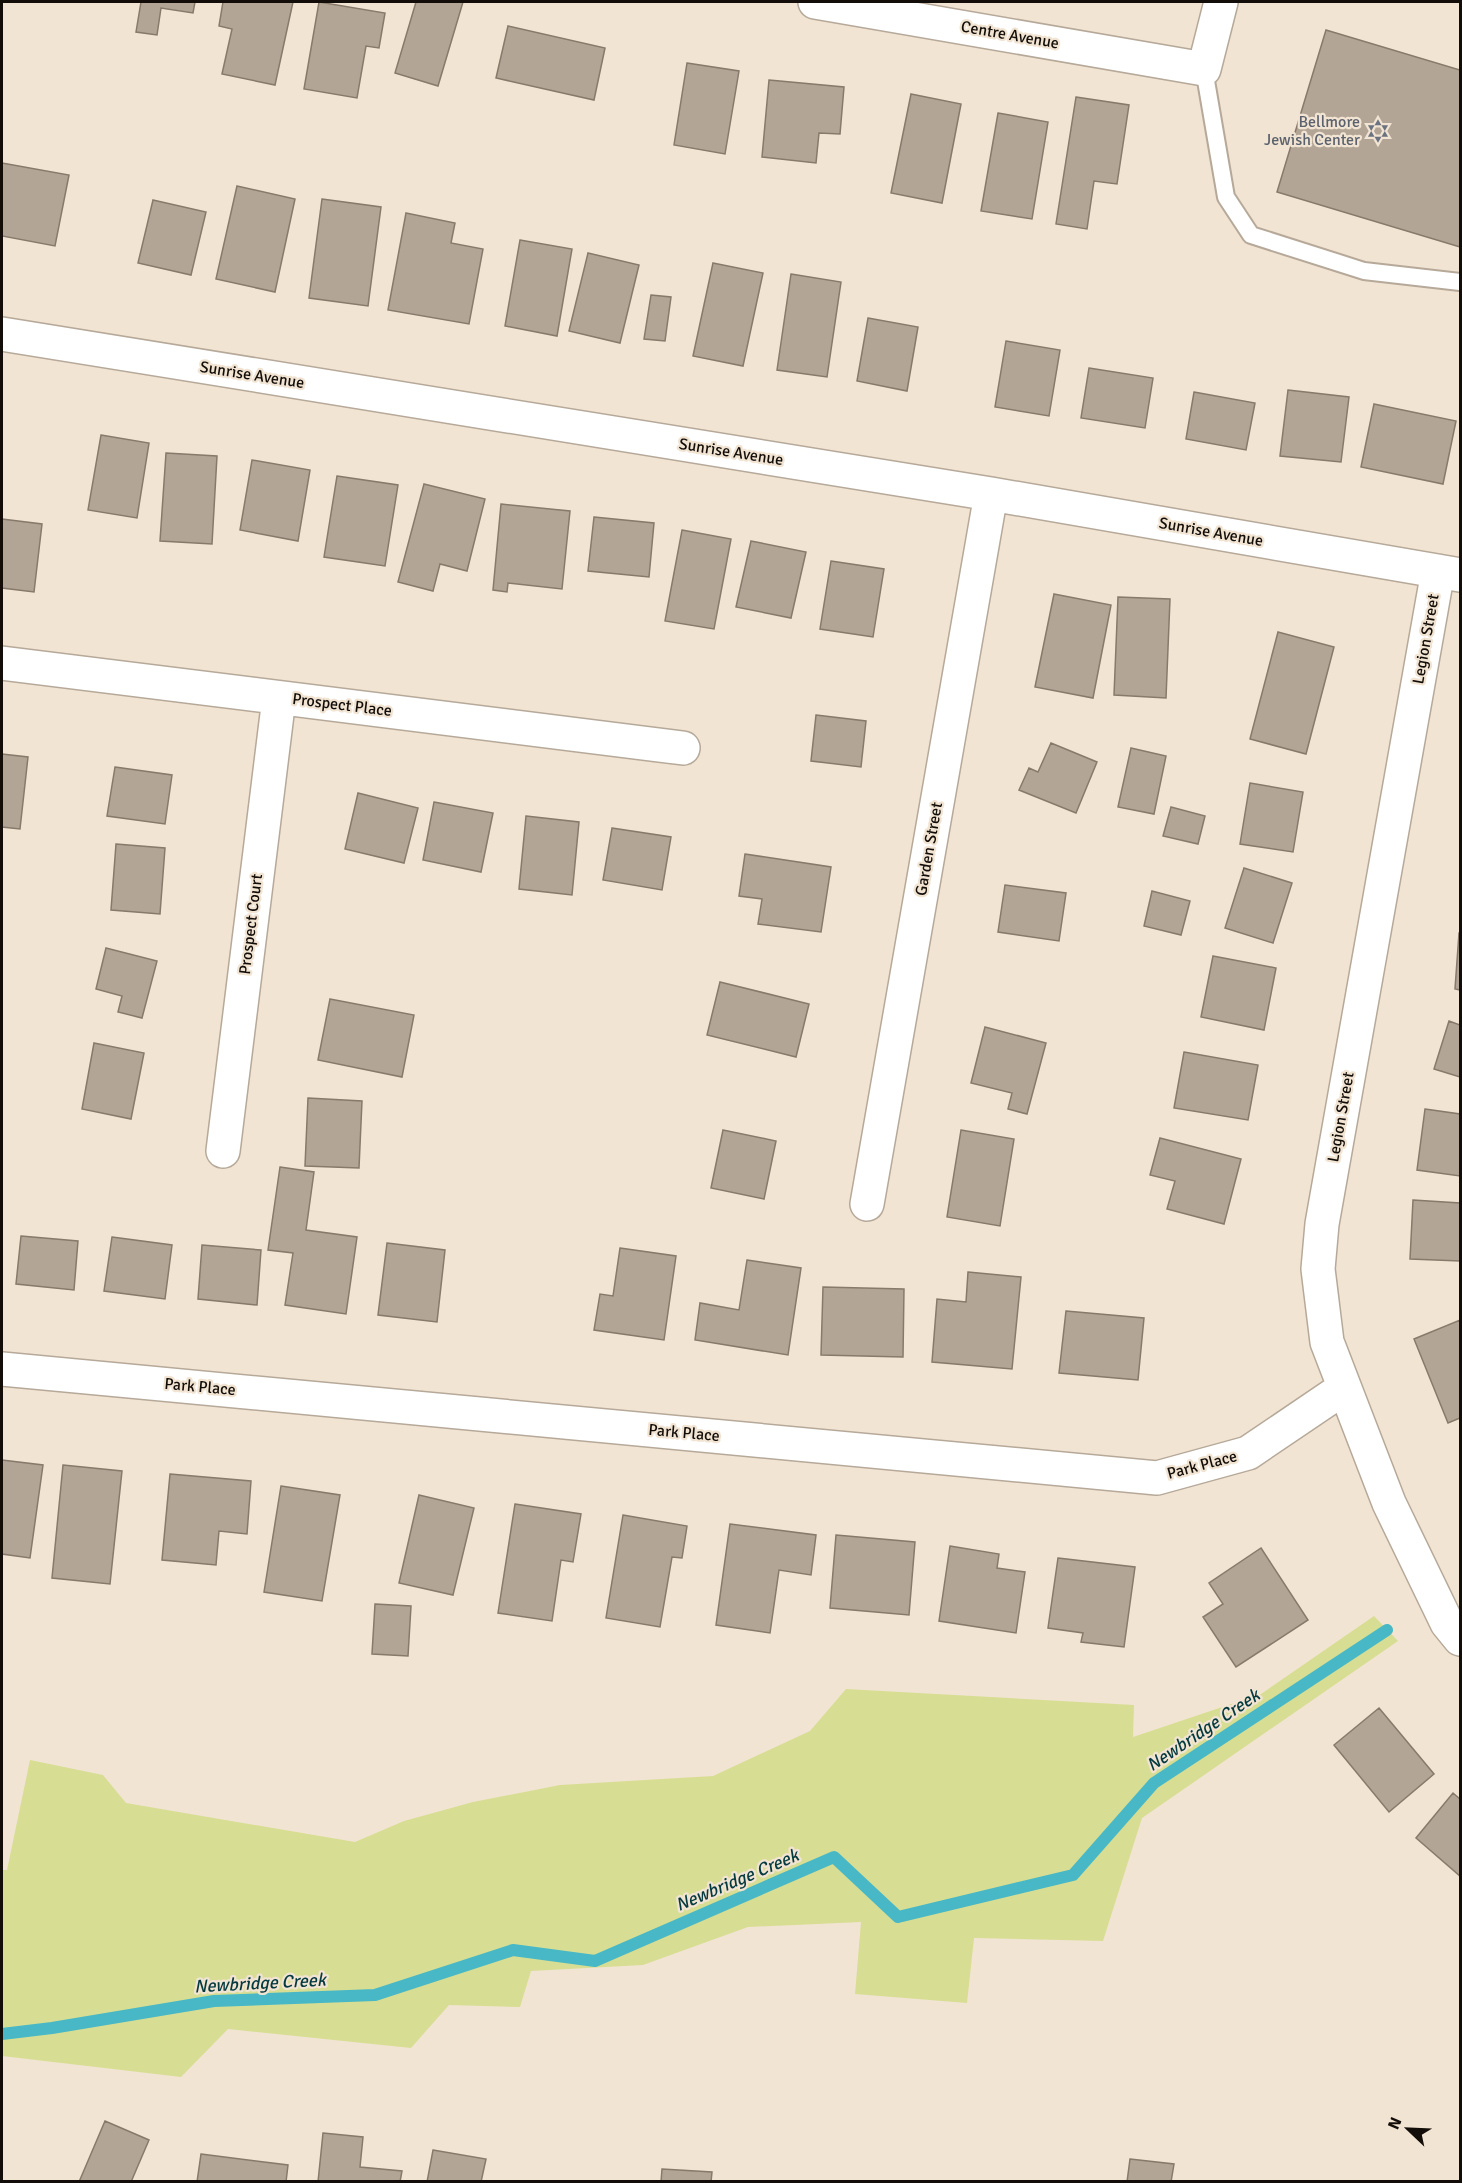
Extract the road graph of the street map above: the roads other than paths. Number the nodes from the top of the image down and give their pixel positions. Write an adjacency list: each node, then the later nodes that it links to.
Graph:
1 (815, 2): 3 (street, Centre Avenue)
2 (1221, 2): 3 (street)
3 (1204, 69): 4 (lane)
4 (1461, 282)
5 (2, 334): 6 (street, Sunrise Avenue)
6 (991, 494): 7 (street, Sunrise Avenue); 12 (street, Garden Street)
7 (1450, 573): 14 (street, Legion Street)
8 (2, 663): 9 (street, Prospect Place)
9 (279, 698): 10 (street, Prospect Place); 11 (street, Prospect Court)
10 (683, 748)
11 (223, 1151)
12 (867, 1204)
13 (2, 1369): 14 (street, Park Place)
14 (1344, 1388): 15 (street, Legion Street)
15 (1461, 1639)

